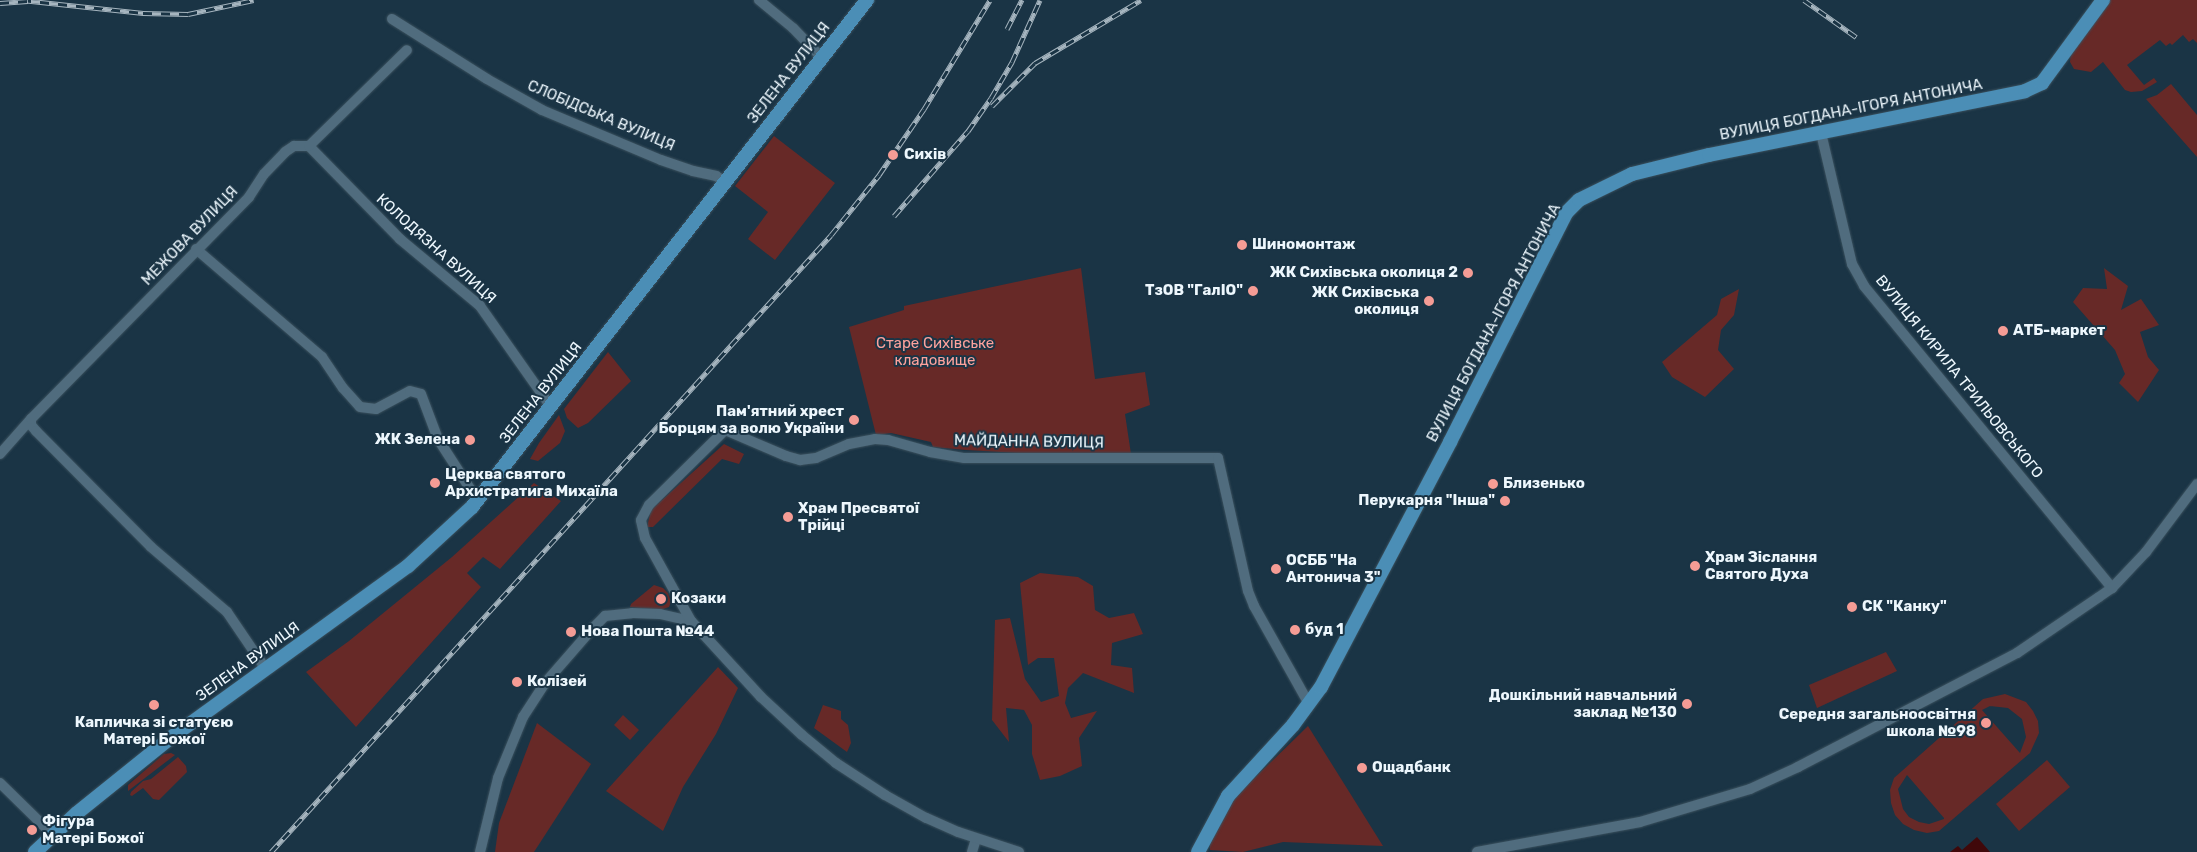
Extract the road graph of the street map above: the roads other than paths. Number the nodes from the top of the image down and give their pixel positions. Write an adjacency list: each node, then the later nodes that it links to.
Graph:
1 (759, 0): 6 (street)
2 (867, 0): 6 (main road, ЗЕЛЕНА ВУЛИЦЯ)
3 (2103, 0): 7 (main road, ВУЛИЦЯ БОГДАНА-ІГОРЯ АНТОНИЧА)
4 (392, 19): 9 (street, СЛОБІДСЬКА ВУЛИЦЯ)
5 (407, 50): 8 (street)
6 (822, 58): 9 (main road, ЗЕЛЕНА ВУЛИЦЯ)
7 (1822, 133): 16 (street, ВУЛИЦЯ КИРИЛА ТРИЛЬОВСЬКОГО); 19 (main road, ВУЛИЦЯ БОГДАНА-ІГОРЯ АНТОНИЧА)
8 (309, 146): 10 (street, МЕЖОВА ВУЛИЦЯ); 11 (street, КОЛОДЯЗНА ВУЛИЦЯ)
9 (726, 182): 11 (main road, ЗЕЛЕНА ВУЛИЦЯ)
10 (196, 249): 12 (street, МЕЖОВА ВУЛИЦЯ); 15 (street)
11 (551, 407): 15 (main road, ЗЕЛЕНА ВУЛИЦЯ)
12 (30, 419): 13 (street, МЕЖОВА ВУЛИЦЯ); 18 (street)
13 (0, 454)
14 (2197, 484): 16 (street)
15 (478, 501): 18 (main road, ЗЕЛЕНА ВУЛИЦЯ)
16 (2112, 588): 28 (street)
17 (691, 621): 19 (street, МАЙДАННА ВУЛИЦЯ); 22 (street); 24 (street)
18 (265, 668): 21 (main road, ЗЕЛЕНА ВУЛИЦЯ)
19 (1309, 704): 27 (main road, ВУЛИЦЯ БОГДАНА-ІГОРЯ АНТОНИЧА)
20 (0, 783): 21 (street)
21 (52, 834): 23 (main road, ЗЕЛЕНА ВУЛИЦЯ)
22 (976, 839): 25 (street); 26 (street)
23 (35, 852)
24 (480, 852)
25 (972, 852)
26 (1019, 852)
27 (1198, 852)
28 (1477, 852)

